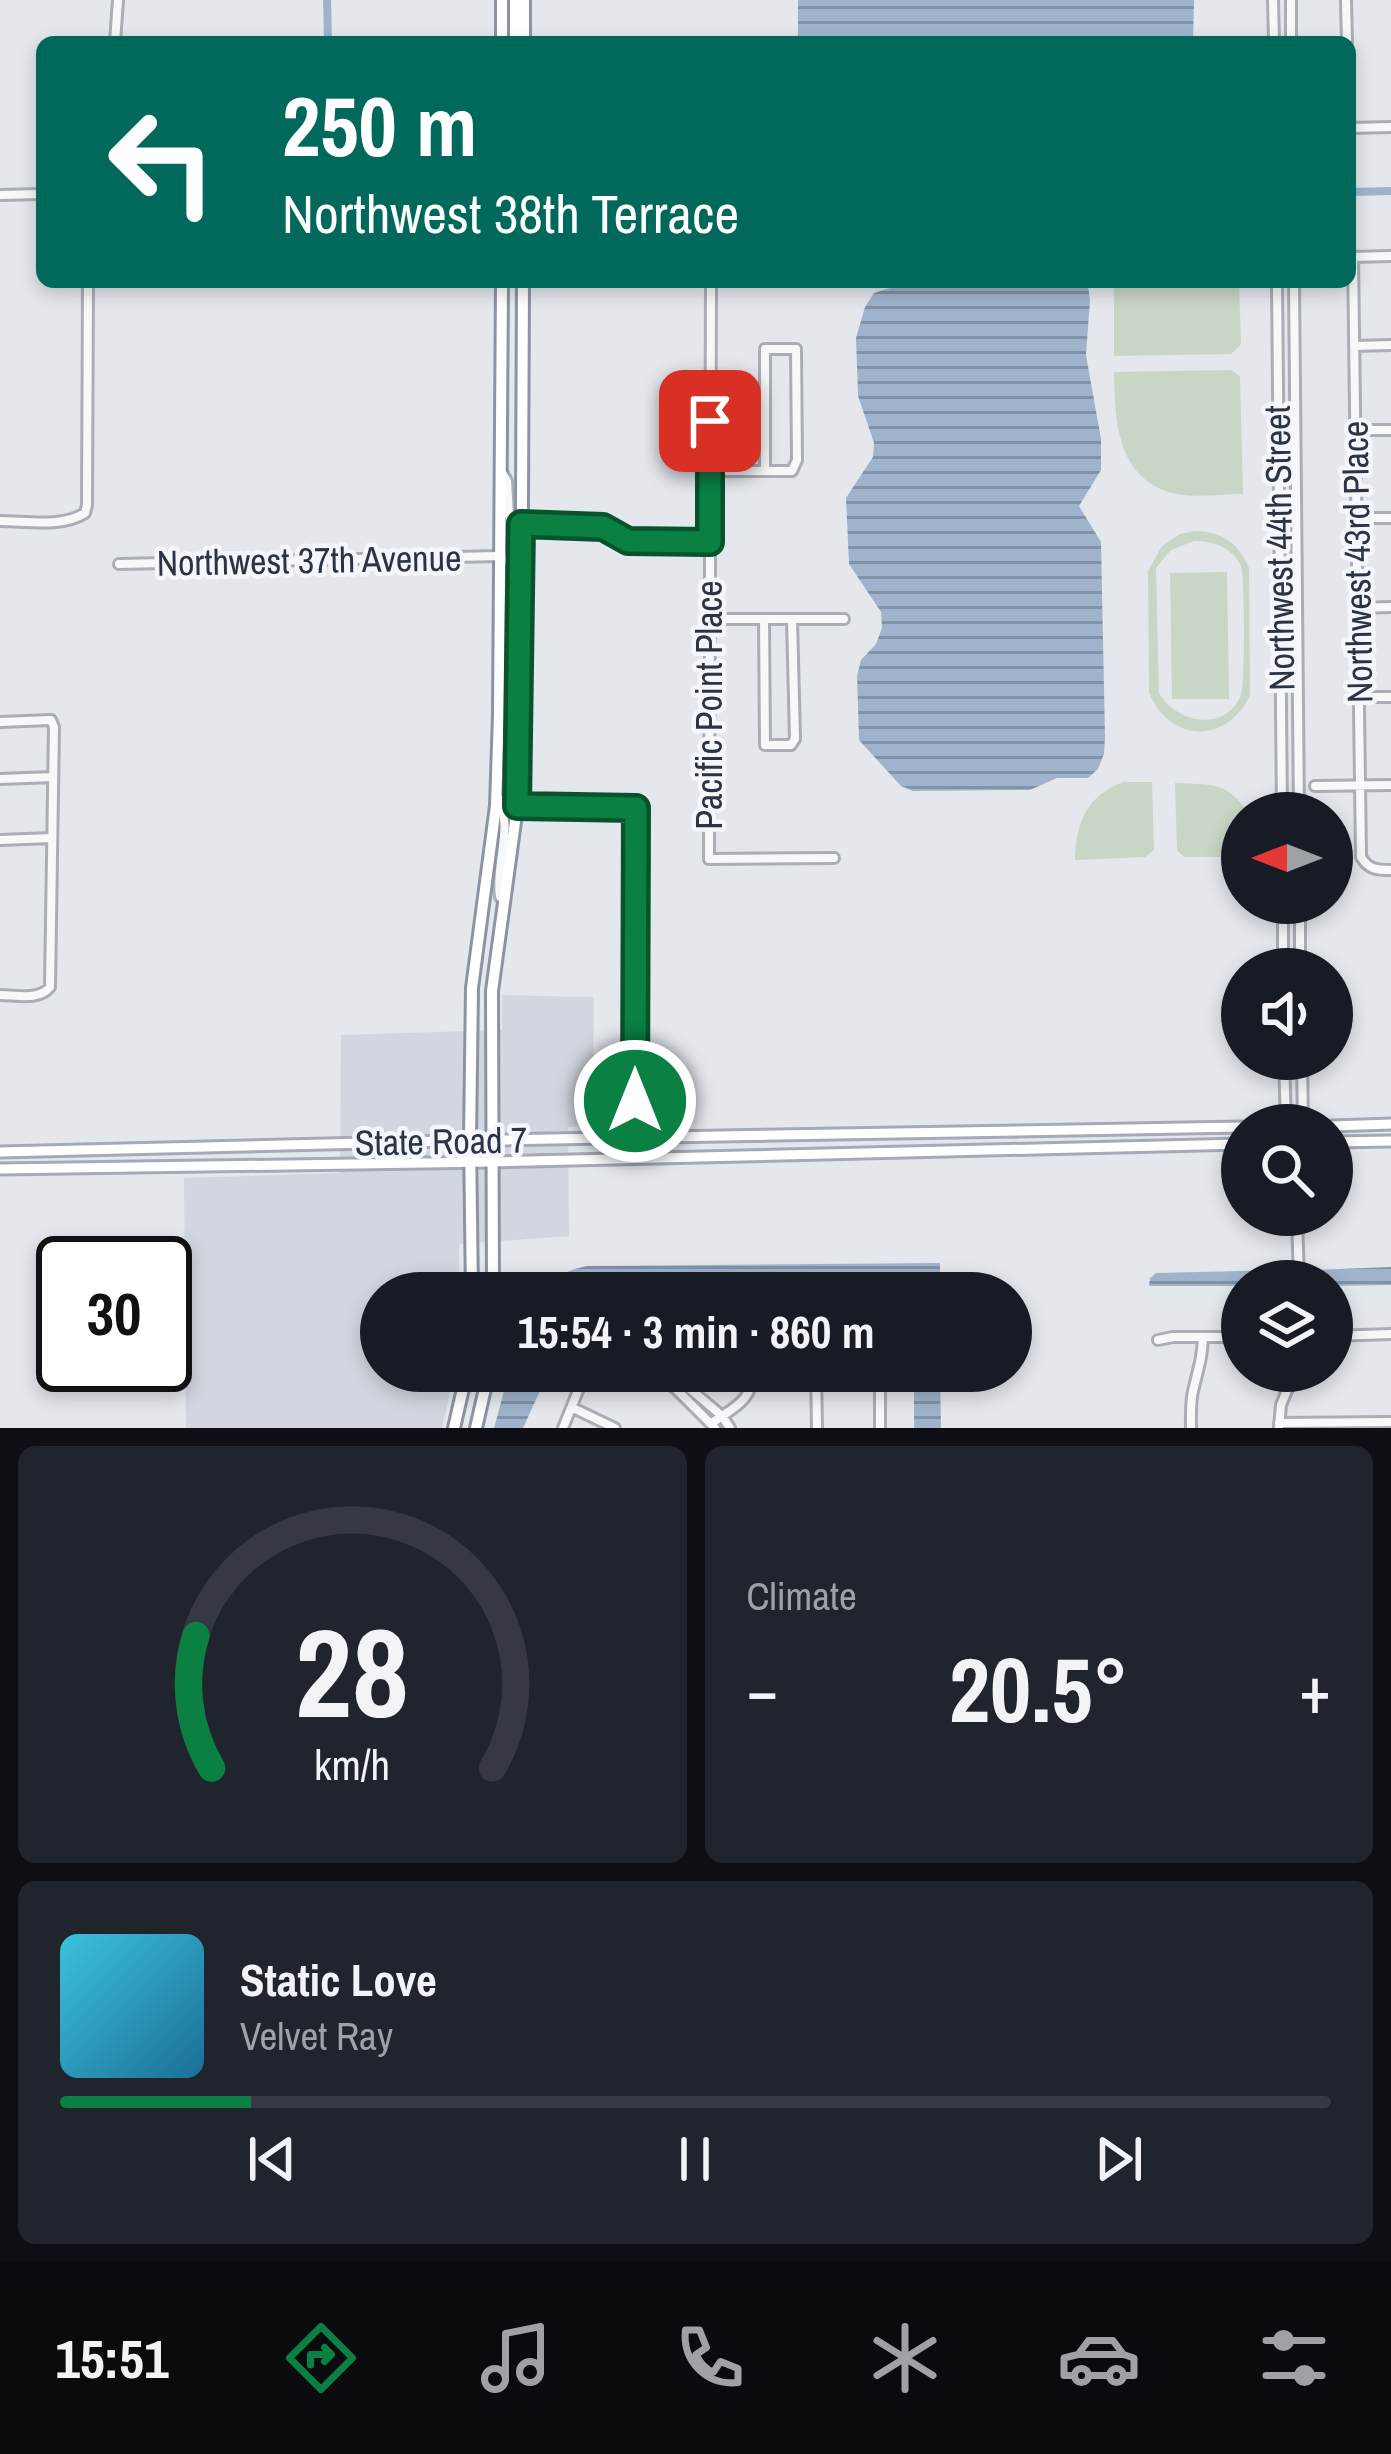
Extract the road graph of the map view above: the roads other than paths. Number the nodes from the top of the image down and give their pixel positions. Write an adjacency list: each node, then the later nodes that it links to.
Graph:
1 (118, 0): 8 (street)
2 (502, 0): 9 (highway)
3 (515, 0): 10 (highway)
4 (524, 0): 11 (highway)
5 (1273, 0): 12 (street)
6 (1291, 0): 13 (street)
7 (1346, 0): 14 (street)
8 (116, 36)
9 (502, 36)
10 (514, 36)
11 (524, 36)
12 (1274, 36)
13 (1291, 36)
14 (1347, 36)
15 (1356, 128): 16 (street)
16 (1391, 128)
17 (36, 194): 18 (street)
18 (0, 195)
19 (1356, 256): 20 (street)
20 (1391, 256)
21 (88, 288): 37 (street)
22 (502, 288): 32 (highway)
23 (523, 288): 38 (highway)
24 (711, 288): 33 (street, Pacific Point Place)
25 (1277, 288): 58 (street, Northwest 44th Street)
26 (1294, 288): 59 (street, Northwest 44th Street)
27 (1353, 288): 29 (street, Northwest 43rd Place)
28 (1391, 345): 29 (street)
29 (1354, 346): 30 (street, Northwest 43rd Place)
30 (1355, 430): 31 (street); 35 (street, Northwest 43rd Place)
31 (1391, 430)
32 (501, 470): 38 (street); 40 (highway)
33 (710, 471): 34 (street); 39 (street, Pacific Point Place)
34 (764, 471): 34 (street)
35 (1357, 518): 36 (street); 44 (street, Northwest 43rd Place)
36 (1391, 518)
37 (0, 521)
38 (521, 524): 39 (street); 42 (highway)
39 (710, 542): 45 (street, Pacific Point Place)
40 (500, 556): 41 (street, Northwest 37th Avenue); 42 (street); 49 (highway)
41 (118, 563)
42 (521, 605): 61 (highway)
43 (1391, 607): 44 (street)
44 (1358, 608): 51 (street, Northwest 43rd Place)
45 (710, 619): 46 (street); 64 (street, Pacific Point Place)
46 (764, 619): 47 (street); 47 (street)
47 (792, 619): 48 (street)
48 (844, 619)
49 (499, 696): 60 (highway); 61 (street)
50 (1391, 697): 51 (street)
51 (1359, 698): 55 (street, Northwest 43rd Place)
52 (0, 722): 53 (street)
53 (53, 777): 54 (street); 62 (street)
54 (0, 779)
55 (1360, 785): 56 (street); 57 (street); 65 (street, Northwest 43rd Place)
56 (1391, 785)
57 (1315, 786)
58 (1282, 792)
59 (1299, 792)
60 (496, 795): 66 (street); 72 (highway)
61 (517, 806): 66 (highway); 71 (street)
62 (52, 838): 63 (street); 67 (street)
63 (0, 840)
64 (834, 858)
65 (1391, 870)
66 (505, 898): 73 (highway)
67 (0, 994)
68 (1391, 1124): 69 (main road)
69 (1353, 1125)
70 (1221, 1127): 71 (main road, State Road 7)
71 (636, 1137): 73 (main road, State Road 7)
72 (470, 1140): 73 (main road, State Road 7); 77 (main road, State Road 7); 79 (highway)
73 (491, 1140): 80 (highway)
74 (1353, 1142): 75 (main road)
75 (1391, 1142)
76 (1221, 1145): 80 (main road, State Road 7)
77 (182, 1146): 78 (main road, State Road 7); 81 (main road)
78 (0, 1155)
79 (470, 1162): 80 (main road, State Road 7); 81 (main road, State Road 7); 83 (highway)
80 (491, 1162): 84 (highway)
81 (158, 1168): 82 (main road, State Road 7)
82 (0, 1169)
83 (472, 1272)
84 (493, 1272)
85 (1391, 1334): 86 (street)
86 (1353, 1335)
87 (1203, 1337): 88 (street); 89 (street); 112 (street)
88 (1221, 1337)
89 (1158, 1340)
90 (462, 1392): 105 (highway)
91 (484, 1392): 106 (highway)
92 (578, 1392): 99 (street)
93 (679, 1392): 102 (street)
94 (694, 1392): 100 (street)
95 (750, 1392): 100 (street)
96 (816, 1392): 110 (street)
97 (880, 1392): 111 (street)
98 (1287, 1392): 103 (street)
99 (572, 1408): 107 (street); 108 (street)
100 (722, 1415): 102 (street); 109 (street)
101 (1391, 1422): 104 (street)
102 (713, 1425)
103 (1279, 1425): 104 (street)
104 (1365, 1425)
105 (454, 1428)
106 (476, 1428)
107 (563, 1428)
108 (615, 1428)
109 (730, 1428)
110 (817, 1428)
111 (880, 1428)
112 (1191, 1428)

